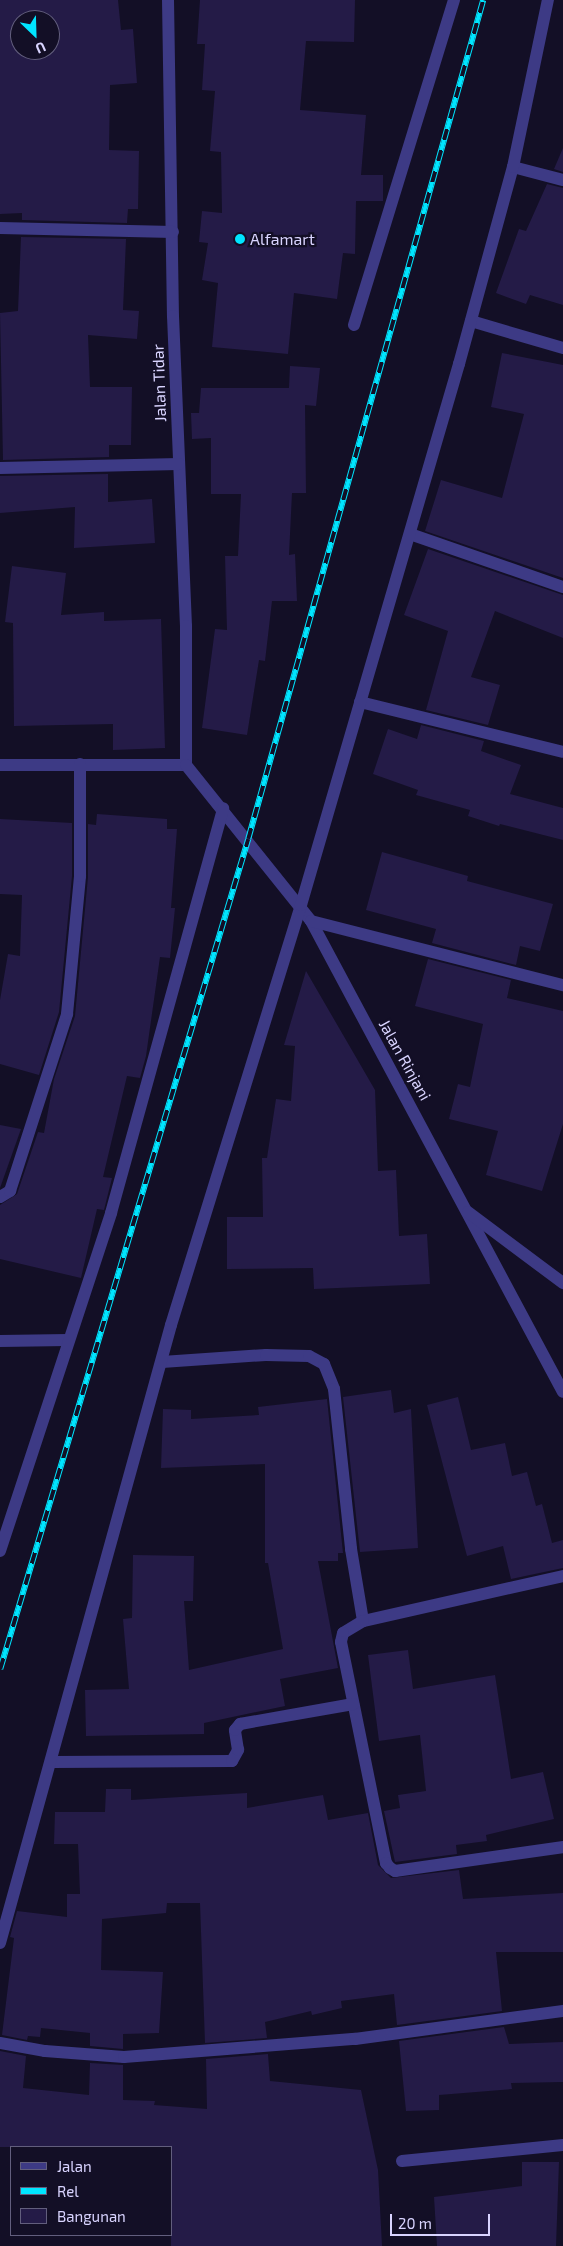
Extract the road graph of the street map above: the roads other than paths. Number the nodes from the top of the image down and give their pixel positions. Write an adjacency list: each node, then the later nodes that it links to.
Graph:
1 (168, 0): 7 (street, Jalan Tidar)
2 (454, 0): 9 (street)
3 (548, 0): 4 (street)
4 (513, 167): 5 (street); 8 (street)
5 (563, 180)
6 (0, 228): 7 (street)
7 (172, 232): 11 (street, Jalan Tidar)
8 (471, 321): 10 (street); 13 (street)
9 (354, 325)
10 (563, 348)
11 (179, 464): 12 (street); 18 (street, Jalan Tidar)
12 (0, 468)
13 (410, 534): 14 (street); 15 (street)
14 (563, 587)
15 (360, 702): 16 (street); 21 (street)
16 (563, 752)
17 (80, 764): 18 (street); 19 (street); 24 (street)
18 (186, 765): 20 (street, Jalan Rinjani)
19 (0, 766)
20 (223, 808): 21 (street, Jalan Rinjani); 27 (street)
21 (301, 905): 22 (street, Jalan Rinjani); 29 (street)
22 (311, 921): 23 (street); 25 (street, Jalan Rinjani)
23 (563, 985)
24 (0, 1196)
25 (464, 1209): 26 (street); 30 (street, Jalan Rinjani)
26 (563, 1283)
27 (68, 1340): 28 (street); 31 (street)
28 (0, 1341)
29 (162, 1362): 33 (street); 35 (street)
30 (563, 1392)
31 (0, 1551)
32 (563, 1576): 33 (street)
33 (363, 1621): 34 (street)
34 (353, 1704): 35 (street); 36 (street)
35 (52, 1762): 37 (street)
36 (563, 1847)
37 (0, 1943)
38 (563, 2011): 39 (street)
39 (0, 2043)
40 (563, 2145): 41 (street)
41 (402, 2160)

